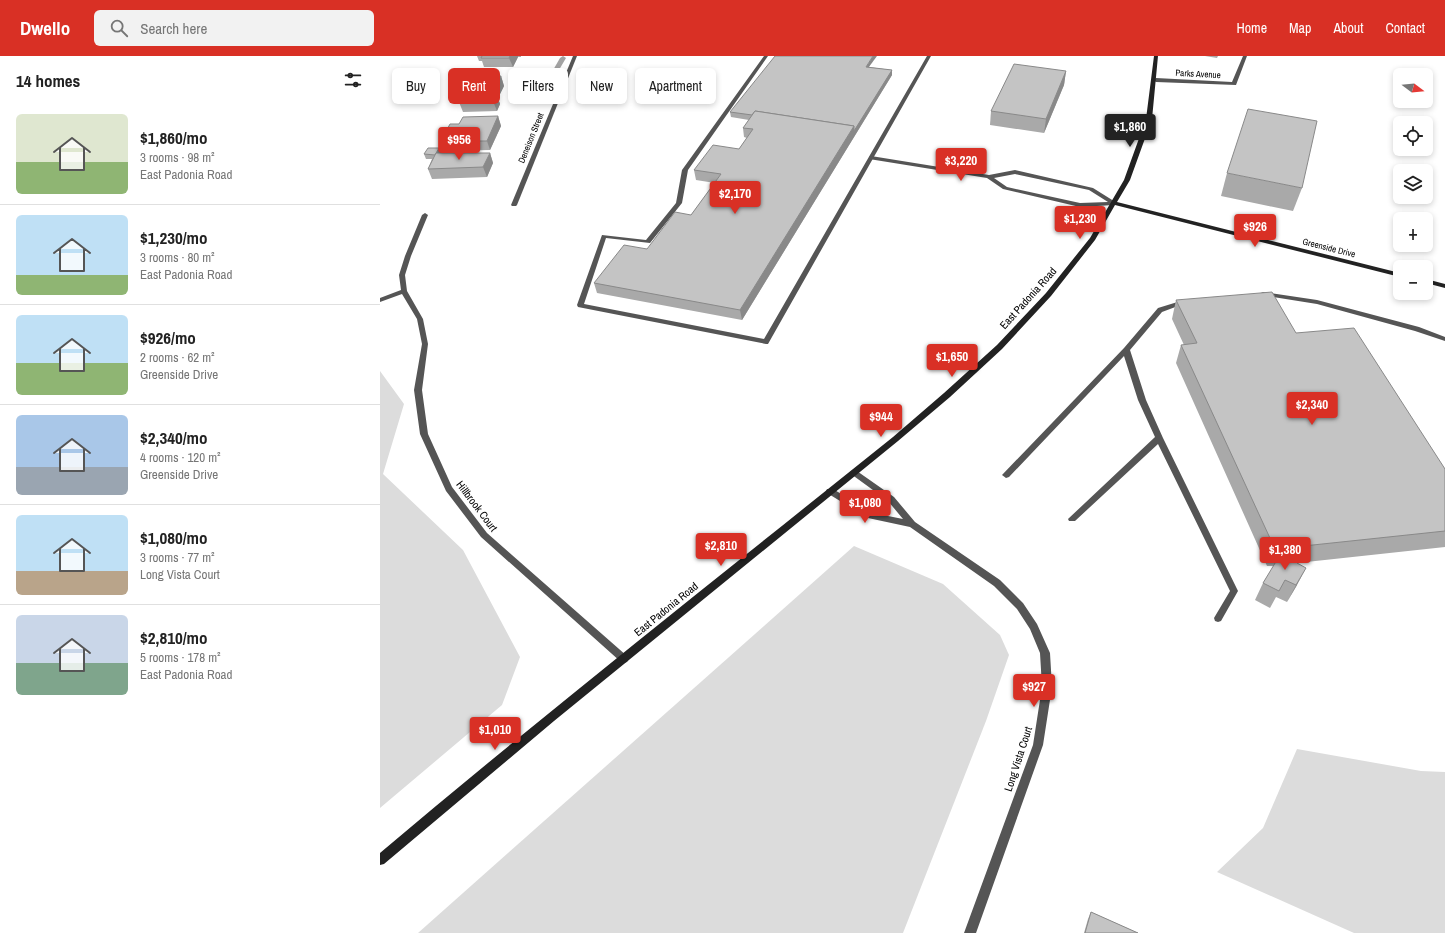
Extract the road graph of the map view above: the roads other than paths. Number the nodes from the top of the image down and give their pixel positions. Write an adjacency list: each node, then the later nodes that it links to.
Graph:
1 (575, 56): 10 (street, Deneison Street)
2 (766, 56): 7 (street)
3 (929, 56): 7 (street)
4 (1156, 56): 6 (street, East Padonia Road)
5 (1245, 56): 6 (street, Parks Avenue)
6 (1156, 80): 9 (street, East Padonia Road)
7 (871, 158): 8 (street)
8 (989, 177): 9 (street); 9 (street)
9 (1114, 203): 12 (street, Greenside Drive); 22 (street, East Padonia Road)
10 (514, 205)
11 (425, 215): 15 (street, Hillbrook Court)
12 (1393, 273)
13 (1433, 283): 14 (street)
14 (1445, 286)
15 (404, 291): 18 (street); 28 (street, Hillbrook Court)
16 (1258, 294): 19 (street)
17 (1192, 299): 20 (street)
18 (380, 300)
19 (1445, 339)
20 (1126, 350): 21 (street); 23 (street)
21 (1159, 438): 25 (street); 27 (street)
22 (854, 472): 24 (street, East Padonia Road); 26 (street)
23 (1006, 475)
24 (830, 491): 26 (street); 28 (street, East Padonia Road)
25 (1072, 519)
26 (912, 524): 30 (street, Long Vista Court)
27 (1218, 618)
28 (624, 659): 29 (street, East Padonia Road)
29 (380, 860)
30 (970, 933)

